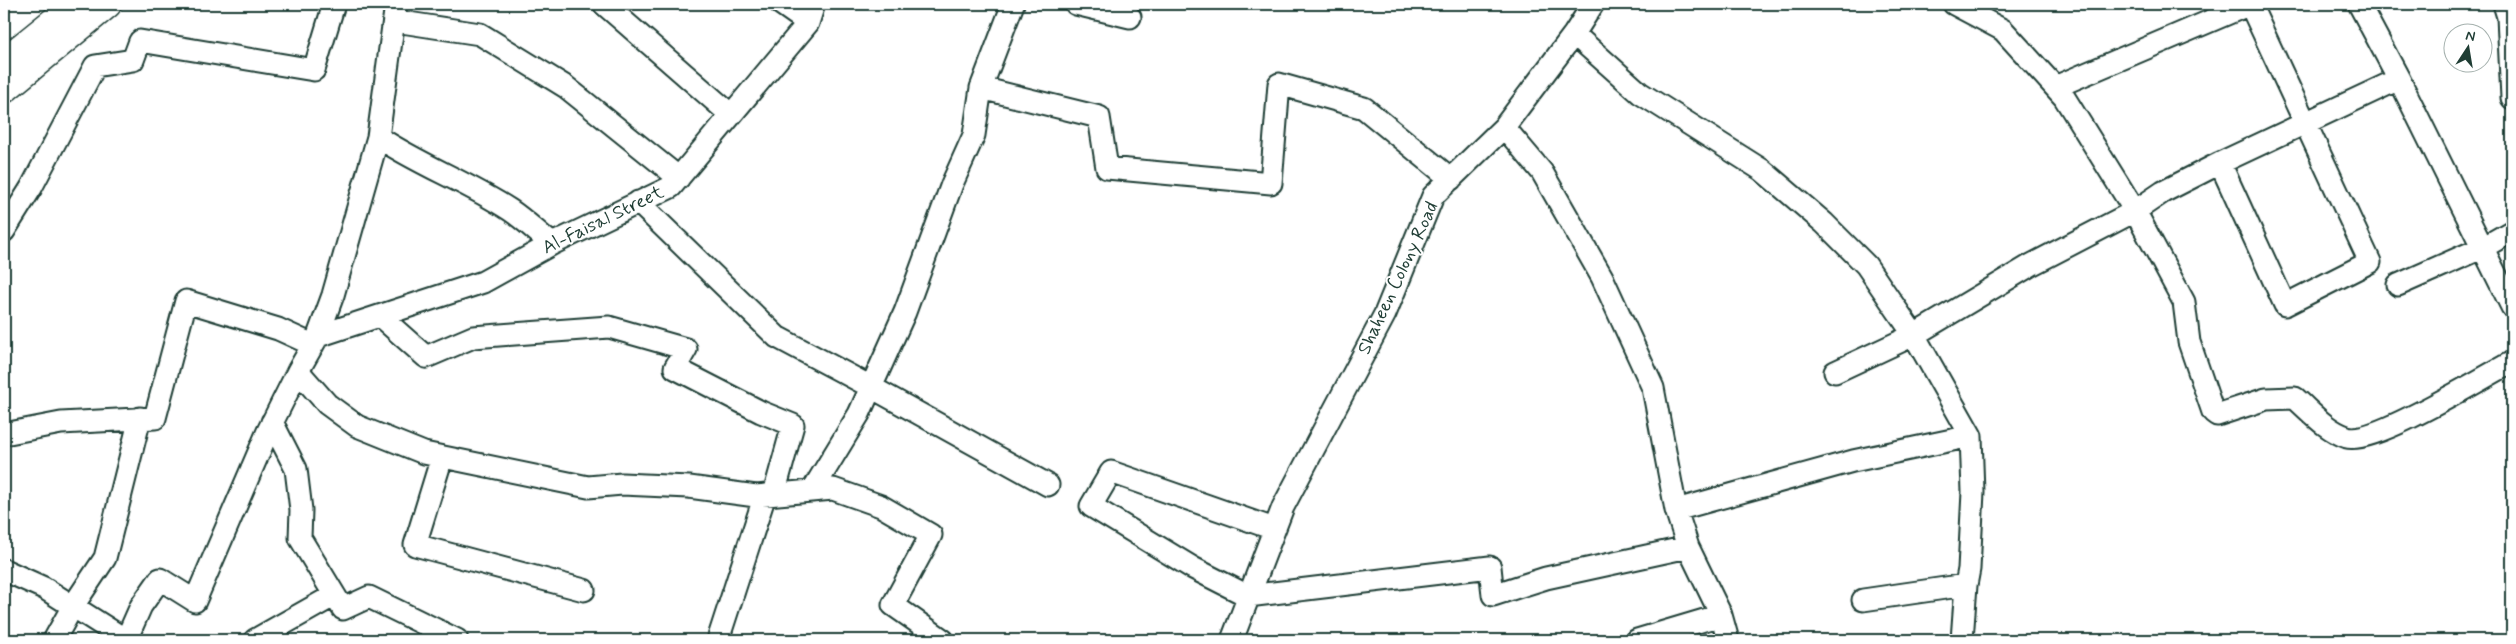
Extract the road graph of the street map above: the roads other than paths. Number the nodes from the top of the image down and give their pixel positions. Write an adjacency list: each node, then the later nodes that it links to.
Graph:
1 (76, 4): 17 (main road)
2 (107, 4): 21 (main road)
3 (334, 4): 32 (street)
4 (604, 4): 23 (street)
5 (781, 4): 14 (street)
6 (1013, 4): 20 (street)
7 (1076, 4): 15 (street)
8 (1593, 4): 16 (street, Shaheen Colony Road)
9 (1954, 4): 19 (street)
10 (2250, 4): 19 (street); 24 (street)
11 (2359, 4): 18 (street)
12 (2504, 4): 22 (street)
13 (395, 12): 26 (street); 28 (street)
14 (811, 13): 23 (street, Al-Faisal Street)
15 (1130, 16)
16 (1574, 34): 25 (street, Shaheen Colony Road); 39 (street)
17 (4, 62)
18 (2399, 78): 24 (street); 35 (street)
19 (2055, 87): 31 (street)
20 (982, 88): 29 (street); 44 (street)
21 (4, 89)
22 (2512, 98)
23 (730, 115): 28 (street, Al-Faisal Street)
24 (2304, 124): 27 (street); 27 (street)
25 (1504, 128): 29 (street, Shaheen Colony Road); 53 (street)
26 (378, 137): 34 (street); 40 (street)
27 (2220, 163): 31 (street)
28 (679, 178): 30 (street, Al-Faisal Street)
29 (1451, 179): 54 (street, Shaheen Colony Road)
30 (638, 202): 34 (street, Al-Faisal Street); 44 (street)
31 (2135, 211): 39 (street); 41 (street)
32 (4, 231)
33 (2512, 231): 35 (street)
34 (552, 244): 38 (street, Al-Faisal Street)
35 (2484, 247): 36 (street); 37 (street)
36 (2398, 285)
37 (2512, 307)
38 (380, 317): 40 (street, Al-Faisal Street); 52 (street)
39 (1914, 334): 43 (street); 48 (street)
40 (316, 341): 42 (street); 45 (street)
41 (2512, 362)
42 (298, 370): 46 (street); 49 (street)
43 (1835, 372)
44 (872, 387): 50 (street); 51 (street)
45 (140, 418): 47 (street); 62 (street)
46 (272, 422): 59 (street); 65 (street)
47 (4, 434)
48 (1970, 436): 53 (street); 57 (street)
49 (442, 456): 52 (street); 58 (street)
50 (1048, 485)
51 (812, 491): 52 (street); 69 (street)
52 (770, 495): 68 (street)
53 (1676, 510): 55 (street)
54 (1274, 529): 60 (street, Shaheen Colony Road); 60 (street)
55 (1688, 547): 60 (street); 63 (street)
56 (4, 570): 62 (street)
57 (1966, 585): 61 (street); 73 (street)
58 (584, 590)
59 (333, 596): 66 (street); 67 (street)
60 (1248, 596): 70 (street, Shaheen Colony Road)
61 (1864, 600)
62 (73, 606): 64 (street); 65 (street)
63 (1721, 615): 71 (street); 72 (street)
64 (54, 640)
65 (126, 640)
66 (255, 640)
67 (457, 640)
68 (718, 640)
69 (943, 640)
70 (1232, 640)
71 (1637, 640)
72 (1728, 640)
73 (1962, 640)

